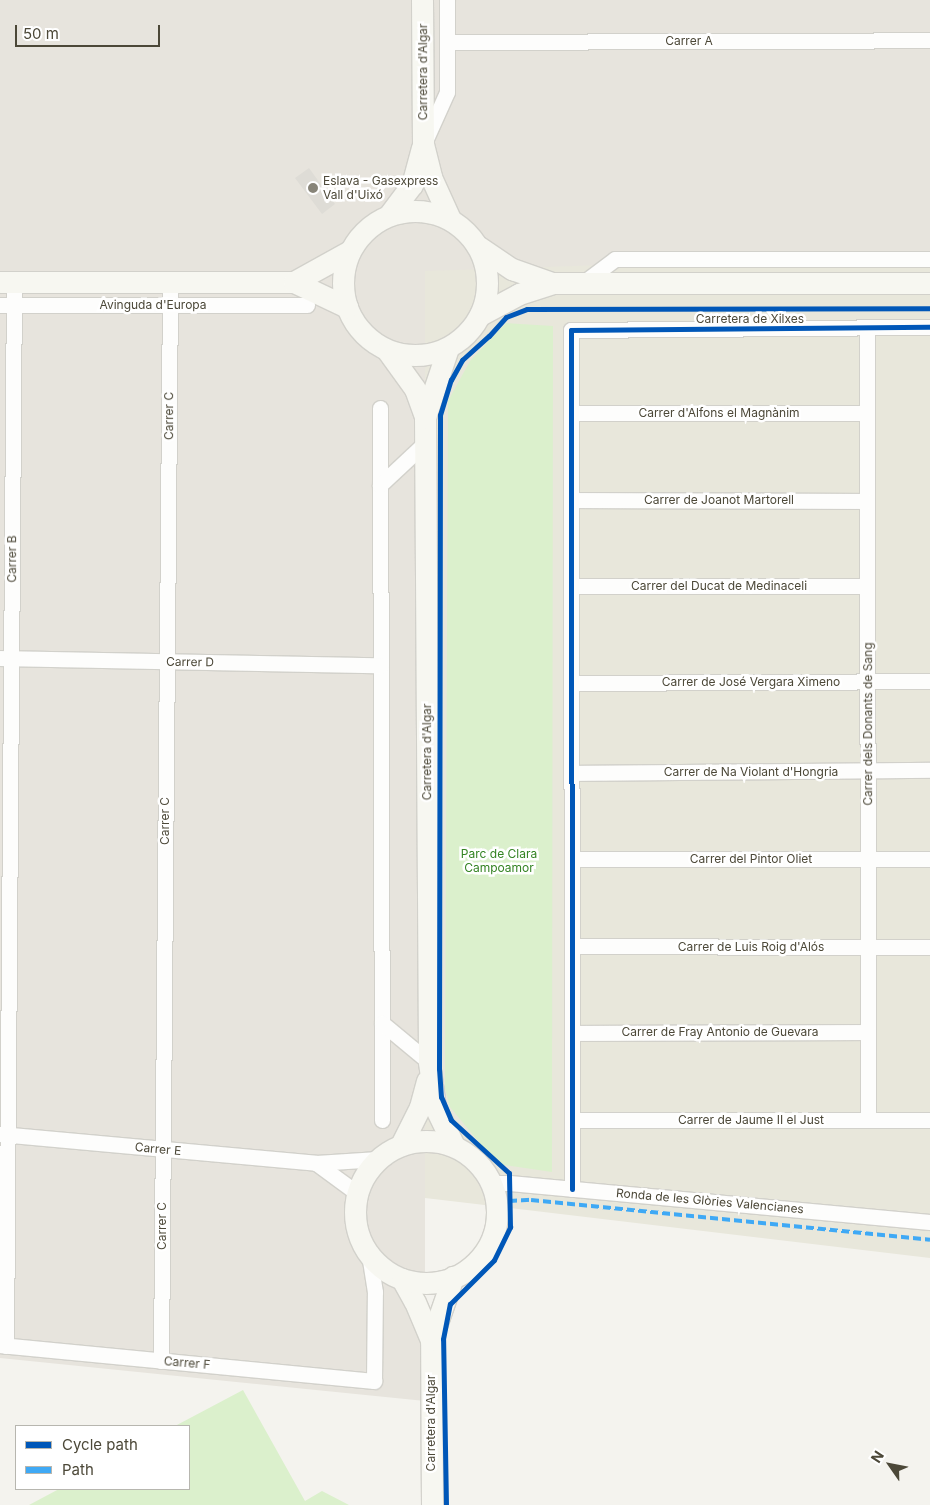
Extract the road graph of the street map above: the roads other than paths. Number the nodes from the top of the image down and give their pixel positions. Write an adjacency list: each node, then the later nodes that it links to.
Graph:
1 (422, 0): 5 (main road, Carretera d'Algar)
2 (447, 0): 4 (street, Carretera d'Algar)
3 (930, 40): 4 (street, Carrer A)
4 (447, 42): 5 (street, Carretera d'Algar)
5 (423, 144): 6 (main road, Carretera d'Algar); 7 (main road, Carretera d'Algar)
6 (389, 215): 7 (main road); 9 (main road)
7 (450, 219): 8 (main road)
8 (479, 247): 14 (main road); 21 (main road)
9 (350, 251): 13 (main road, Avinguda d'Europa); 20 (main road)
10 (930, 259): 15 (street)
11 (7, 282): 12 (main road, Avinguda d'Europa); 19 (street, Carrer B)
12 (170, 282): 13 (main road, Avinguda d'Europa); 17 (street, Carrer C)
13 (294, 282): 20 (main road, Avinguda d'Europa)
14 (552, 283): 15 (main road); 21 (main road)
15 (583, 283): 16 (main road)
16 (930, 283)
17 (170, 305): 18 (street, Avinguda d'Europa); 19 (street, Avinguda d'Europa); 37 (street, Carrer C)
18 (307, 305)
19 (7, 306): 36 (street, Carrer B)
20 (347, 306): 25 (main road)
21 (480, 315): 24 (main road)
22 (930, 327): 23 (street, Carretera de Xilxes)
23 (867, 328): 27 (street, Carrer dels Donants de Sang); 28 (street, Carretera de Xilxes)
24 (448, 348): 25 (main road); 29 (main road, Carretera d'Algar)
25 (387, 350): 29 (main road, Carretera d'Algar)
26 (380, 408): 31 (street)
27 (867, 413): 28 (street, Carrer d'Alfons el Magnànim); 33 (street, Carrer dels Donants de Sang)
28 (571, 414): 32 (street)
29 (425, 417): 30 (main road, Carretera d'Algar)
30 (425, 443): 31 (street); 54 (main road, Carretera d'Algar)
31 (380, 485): 38 (street)
32 (571, 500): 33 (street, Carrer de Joanot Martorell); 34 (street)
33 (867, 501): 35 (street, Carrer dels Donants de Sang)
34 (571, 586): 35 (street, Carrer del Ducat de Medinaceli); 41 (street)
35 (867, 586): 40 (street, Carrer dels Donants de Sang)
36 (5, 659): 37 (street, Carrer D); 59 (street, Carrer B)
37 (167, 662): 38 (street, Carrer D); 62 (street, Carrer C)
38 (381, 665): 51 (street)
39 (930, 681): 40 (street, Carrer de José Vergara Ximeno)
40 (868, 682): 41 (street, Carrer de José Vergara Ximeno); 43 (street, Carrer dels Donants de Sang)
41 (572, 683): 44 (street)
42 (930, 770): 43 (street, Carrer de Na Violant d'Hongria)
43 (868, 771): 44 (street, Carrer de Na Violant d'Hongria); 47 (street, Carrer dels Donants de Sang)
44 (572, 773): 46 (street)
45 (930, 858): 47 (street, Carrer del Pintor Oliet)
46 (572, 859): 47 (street, Carrer del Pintor Oliet); 48 (street)
47 (868, 859): 49 (street, Carrer dels Donants de Sang)
48 (572, 946): 49 (street, Carrer de Luis Roig d'Alós); 53 (street)
49 (868, 947): 50 (street, Carrer de Luis Roig d'Alós); 52 (street, Carrer dels Donants de Sang)
50 (930, 947)
51 (382, 1023): 54 (street); 55 (street)
52 (868, 1032): 53 (street, Carrer de Fray Antonio de Guevara); 57 (street, Carrer dels Donants de Sang)
53 (572, 1033): 56 (street)
54 (429, 1066): 60 (main road, Carretera d'Algar); 61 (main road, Carretera d'Algar)
55 (382, 1120)
56 (572, 1120): 57 (street, Carrer de Jaume II el Just); 66 (street)
57 (868, 1120): 58 (street, Carrer de Jaume II el Just)
58 (930, 1120)
59 (4, 1135): 62 (street, Carrer E); 73 (street, Carrer B)
60 (400, 1145): 61 (main road); 63 (main road)
61 (454, 1146): 65 (main road)
62 (163, 1149): 64 (street, Carrer E); 74 (street, Carrer C)
63 (378, 1159): 64 (street, Carrer E); 67 (main road)
64 (316, 1163): 67 (street)
65 (491, 1183): 66 (street, Ronda de les Glòries Valencianes); 70 (main road)
66 (572, 1189): 68 (street, Ronda de les Glòries Valencianes)
67 (357, 1193): 69 (main road)
68 (930, 1222)
69 (370, 1256): 71 (main road); 74 (street, Carrer F)
70 (453, 1277): 71 (main road); 72 (main road, Carretera d'Algar)
71 (402, 1279): 72 (main road, Carretera d'Algar)
72 (431, 1340): 75 (main road, Carretera d'Algar)
73 (3, 1346): 74 (street, Carrer F)
74 (161, 1361)
75 (432, 1505)

